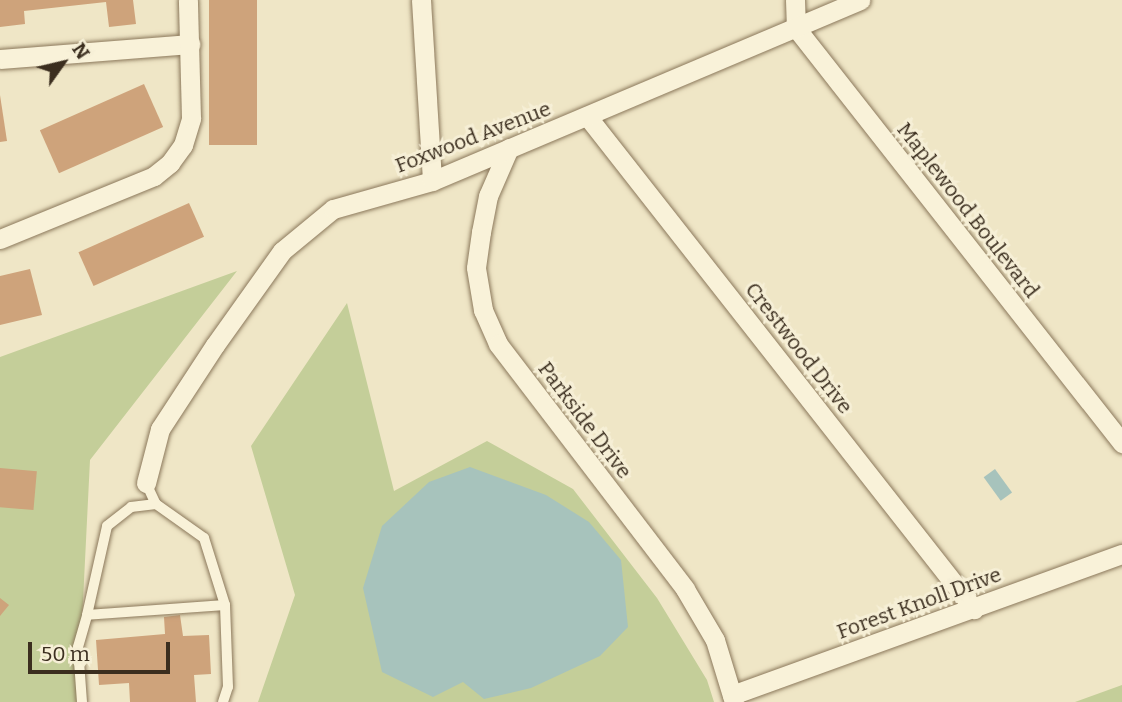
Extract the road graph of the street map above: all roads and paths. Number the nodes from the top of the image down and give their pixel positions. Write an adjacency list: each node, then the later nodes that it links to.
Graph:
1 (188, 0): 6 (street)
2 (421, 0): 10 (street)
3 (795, 0): 5 (street)
4 (860, 0): 5 (street, Foxwood Avenue)
5 (796, 27): 8 (street, Foxwood Avenue); 12 (street, Maplewood Boulevard)
6 (190, 44): 7 (street); 11 (street)
7 (0, 59)
8 (587, 116): 9 (street, Foxwood Avenue); 17 (street, Crestwood Drive)
9 (509, 148): 10 (street, Foxwood Avenue); 19 (street, Parkside Drive)
10 (432, 181): 13 (street, Foxwood Avenue)
11 (0, 239)
12 (1122, 443)
13 (146, 483): 14 (lane)
14 (156, 504): 16 (lane); 18 (lane)
15 (1122, 554): 17 (street, Forest Knoll Drive)
16 (225, 605): 18 (lane); 21 (lane)
17 (974, 609): 19 (street, Forest Knoll Drive)
18 (88, 615): 20 (lane)
19 (733, 699)
20 (82, 702)
21 (223, 702)

